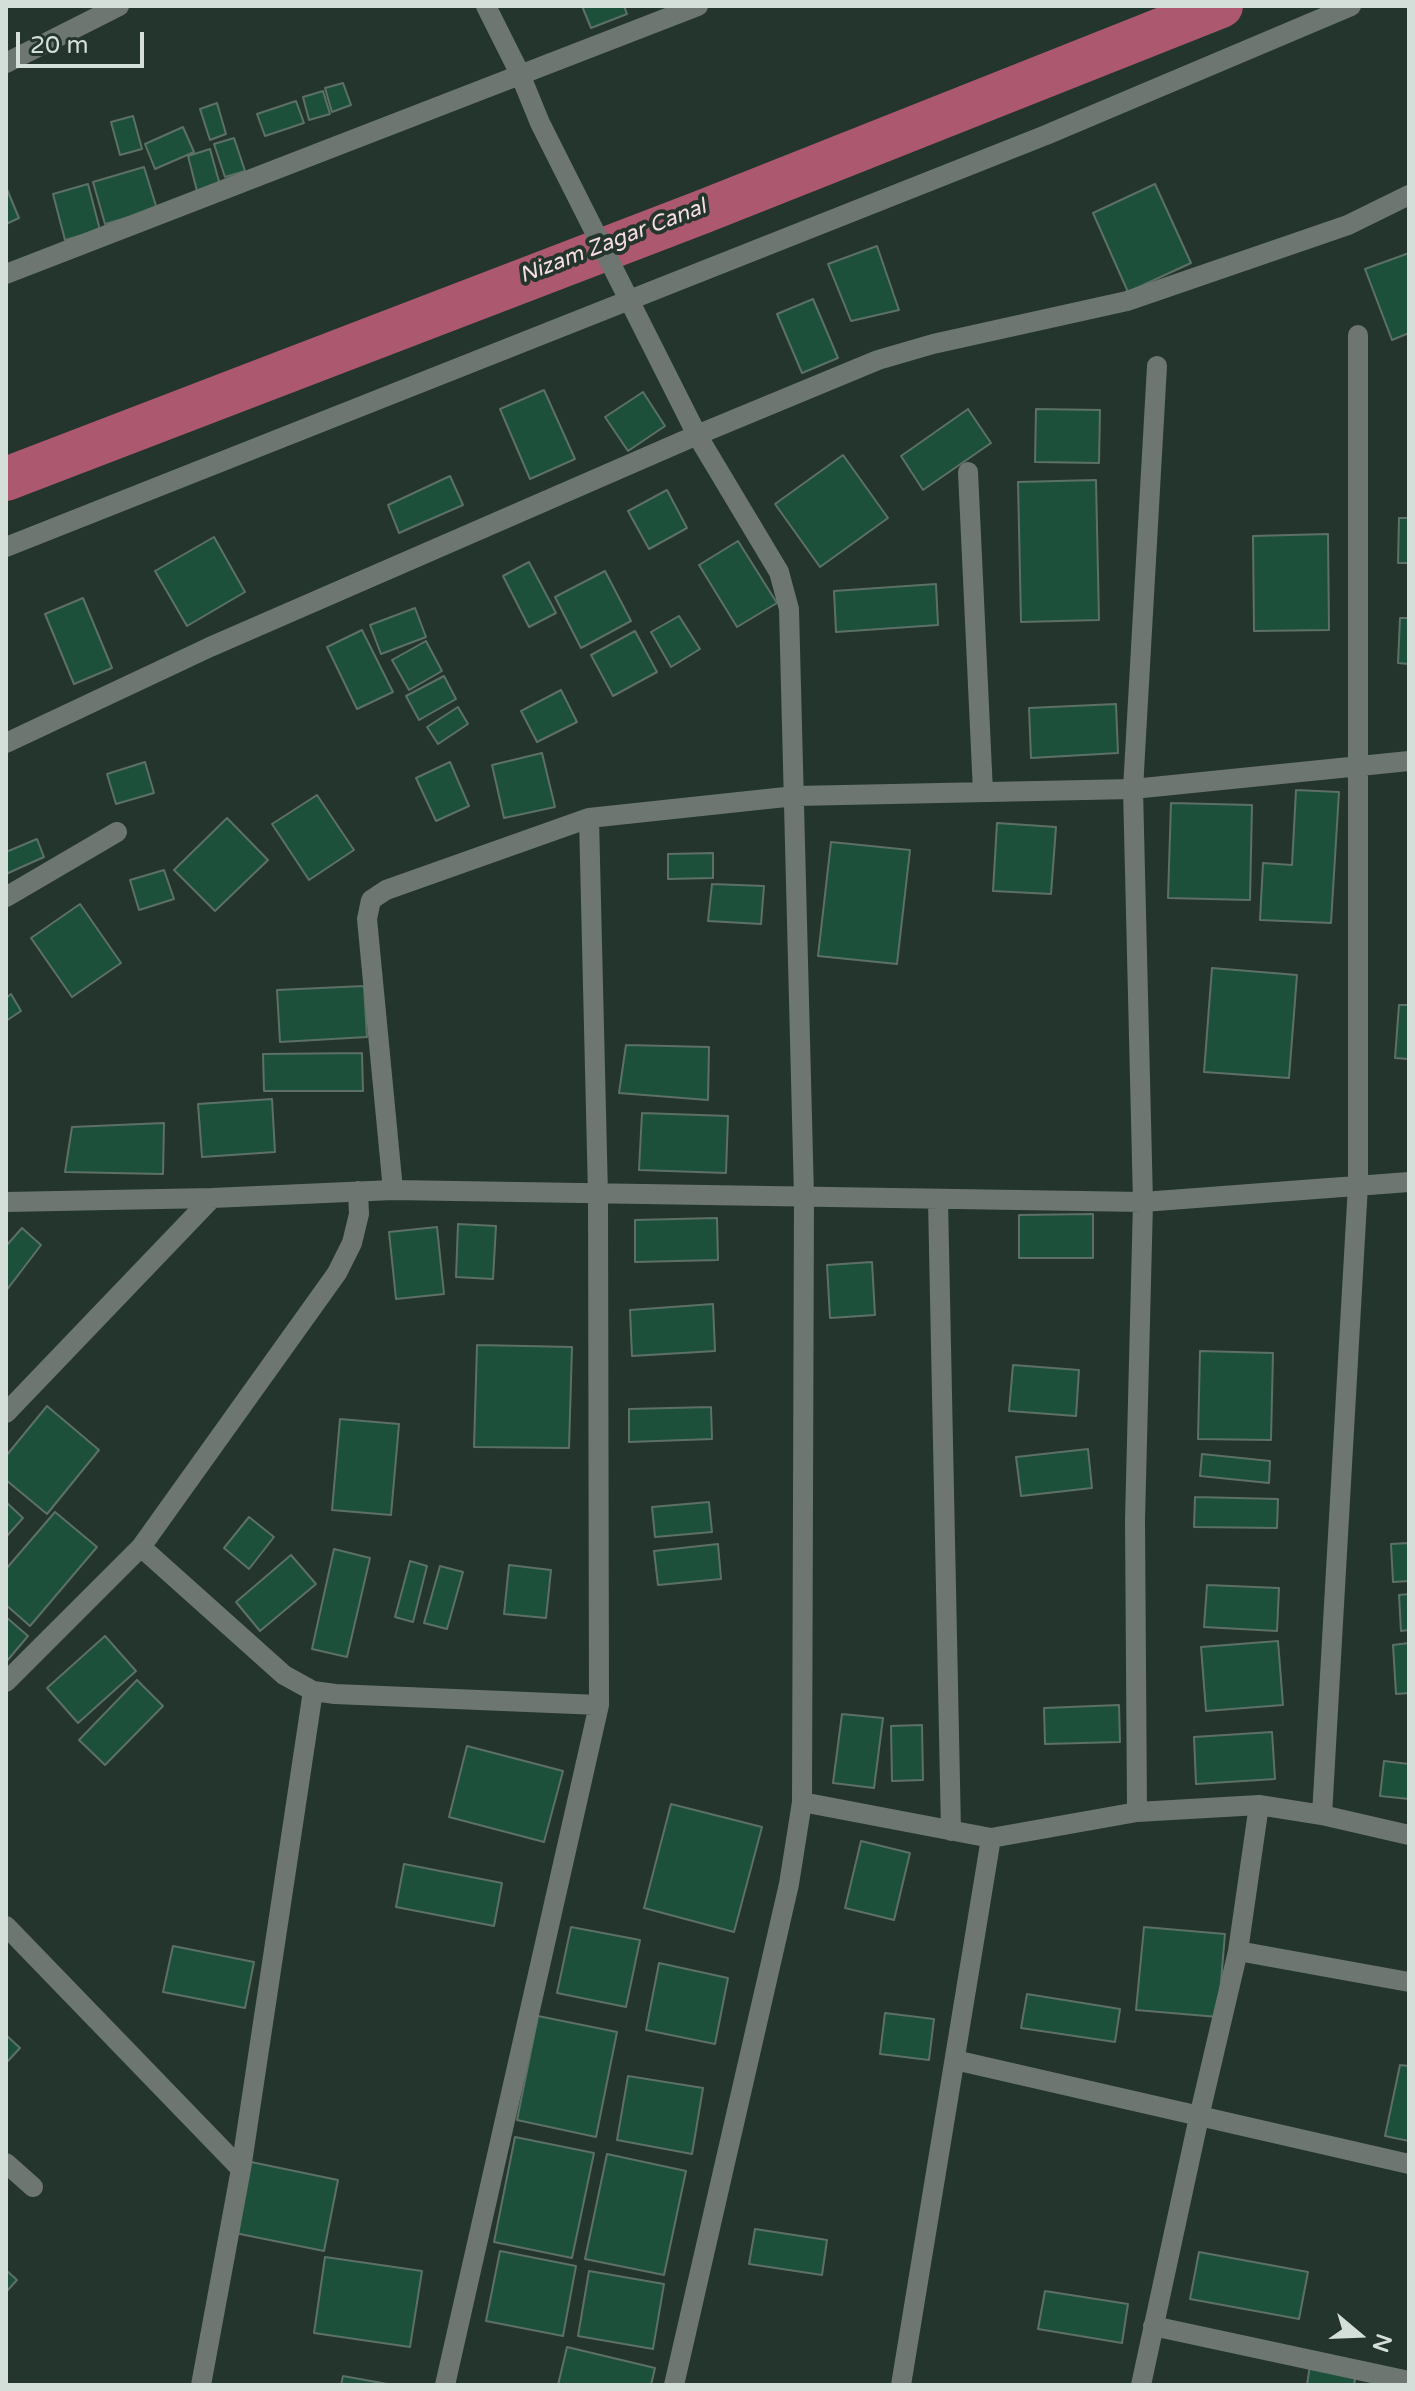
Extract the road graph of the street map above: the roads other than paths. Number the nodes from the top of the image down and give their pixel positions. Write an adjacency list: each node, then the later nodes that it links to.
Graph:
1 (119, 6): 5 (street)
2 (486, 6): 6 (street)
3 (698, 6): 6 (street)
4 (1351, 6): 9 (street)
5 (6, 63)
6 (520, 74): 8 (street); 9 (street)
7 (1409, 195): 12 (street)
8 (6, 274)
9 (628, 299): 12 (street); 14 (street)
10 (1358, 335): 17 (street)
11 (1157, 366): 18 (street)
12 (697, 435): 15 (street); 20 (street)
13 (968, 472): 19 (street)
14 (6, 547)
15 (6, 743)
16 (1409, 761): 17 (street)
17 (1358, 765): 18 (street); 25 (street)
18 (1133, 789): 19 (street); 33 (street)
19 (983, 792): 20 (street)
20 (795, 796): 21 (street); 29 (street)
21 (589, 818): 26 (street); 28 (street)
22 (117, 832): 23 (street)
23 (6, 897)
24 (1409, 1182): 25 (street)
25 (1358, 1185): 33 (street); 42 (street)
26 (393, 1190): 27 (street); 28 (street)
27 (358, 1191): 30 (street); 35 (street)
28 (598, 1195): 29 (street); 38 (street)
29 (804, 1196): 31 (street); 39 (street)
30 (212, 1198): 32 (street); 34 (street)
31 (938, 1200): 33 (street); 43 (street)
32 (6, 1202)
33 (1143, 1202): 41 (street)
34 (6, 1413)
35 (141, 1547): 36 (street); 37 (street)
36 (6, 1682)
37 (313, 1691): 38 (street); 53 (street)
38 (599, 1705): 58 (street)
39 (802, 1802): 43 (street); 59 (street)
40 (1259, 1805): 41 (street); 42 (street); 47 (street)
41 (1137, 1812): 45 (street)
42 (1322, 1815): 44 (street)
43 (951, 1831): 45 (street)
44 (1409, 1835)
45 (991, 1838): 49 (street)
46 (6, 1926): 53 (street)
47 (1238, 1951): 48 (street); 50 (street)
48 (1409, 1982)
49 (955, 2060): 50 (street); 60 (street)
50 (1199, 2117): 52 (street); 55 (street)
51 (6, 2163): 54 (street)
52 (1409, 2164)
53 (241, 2169): 57 (street)
54 (33, 2187)
55 (1153, 2326): 56 (street); 61 (street)
56 (1409, 2381)
57 (201, 2385)
58 (445, 2385)
59 (674, 2385)
60 (901, 2385)
61 (1141, 2385)

